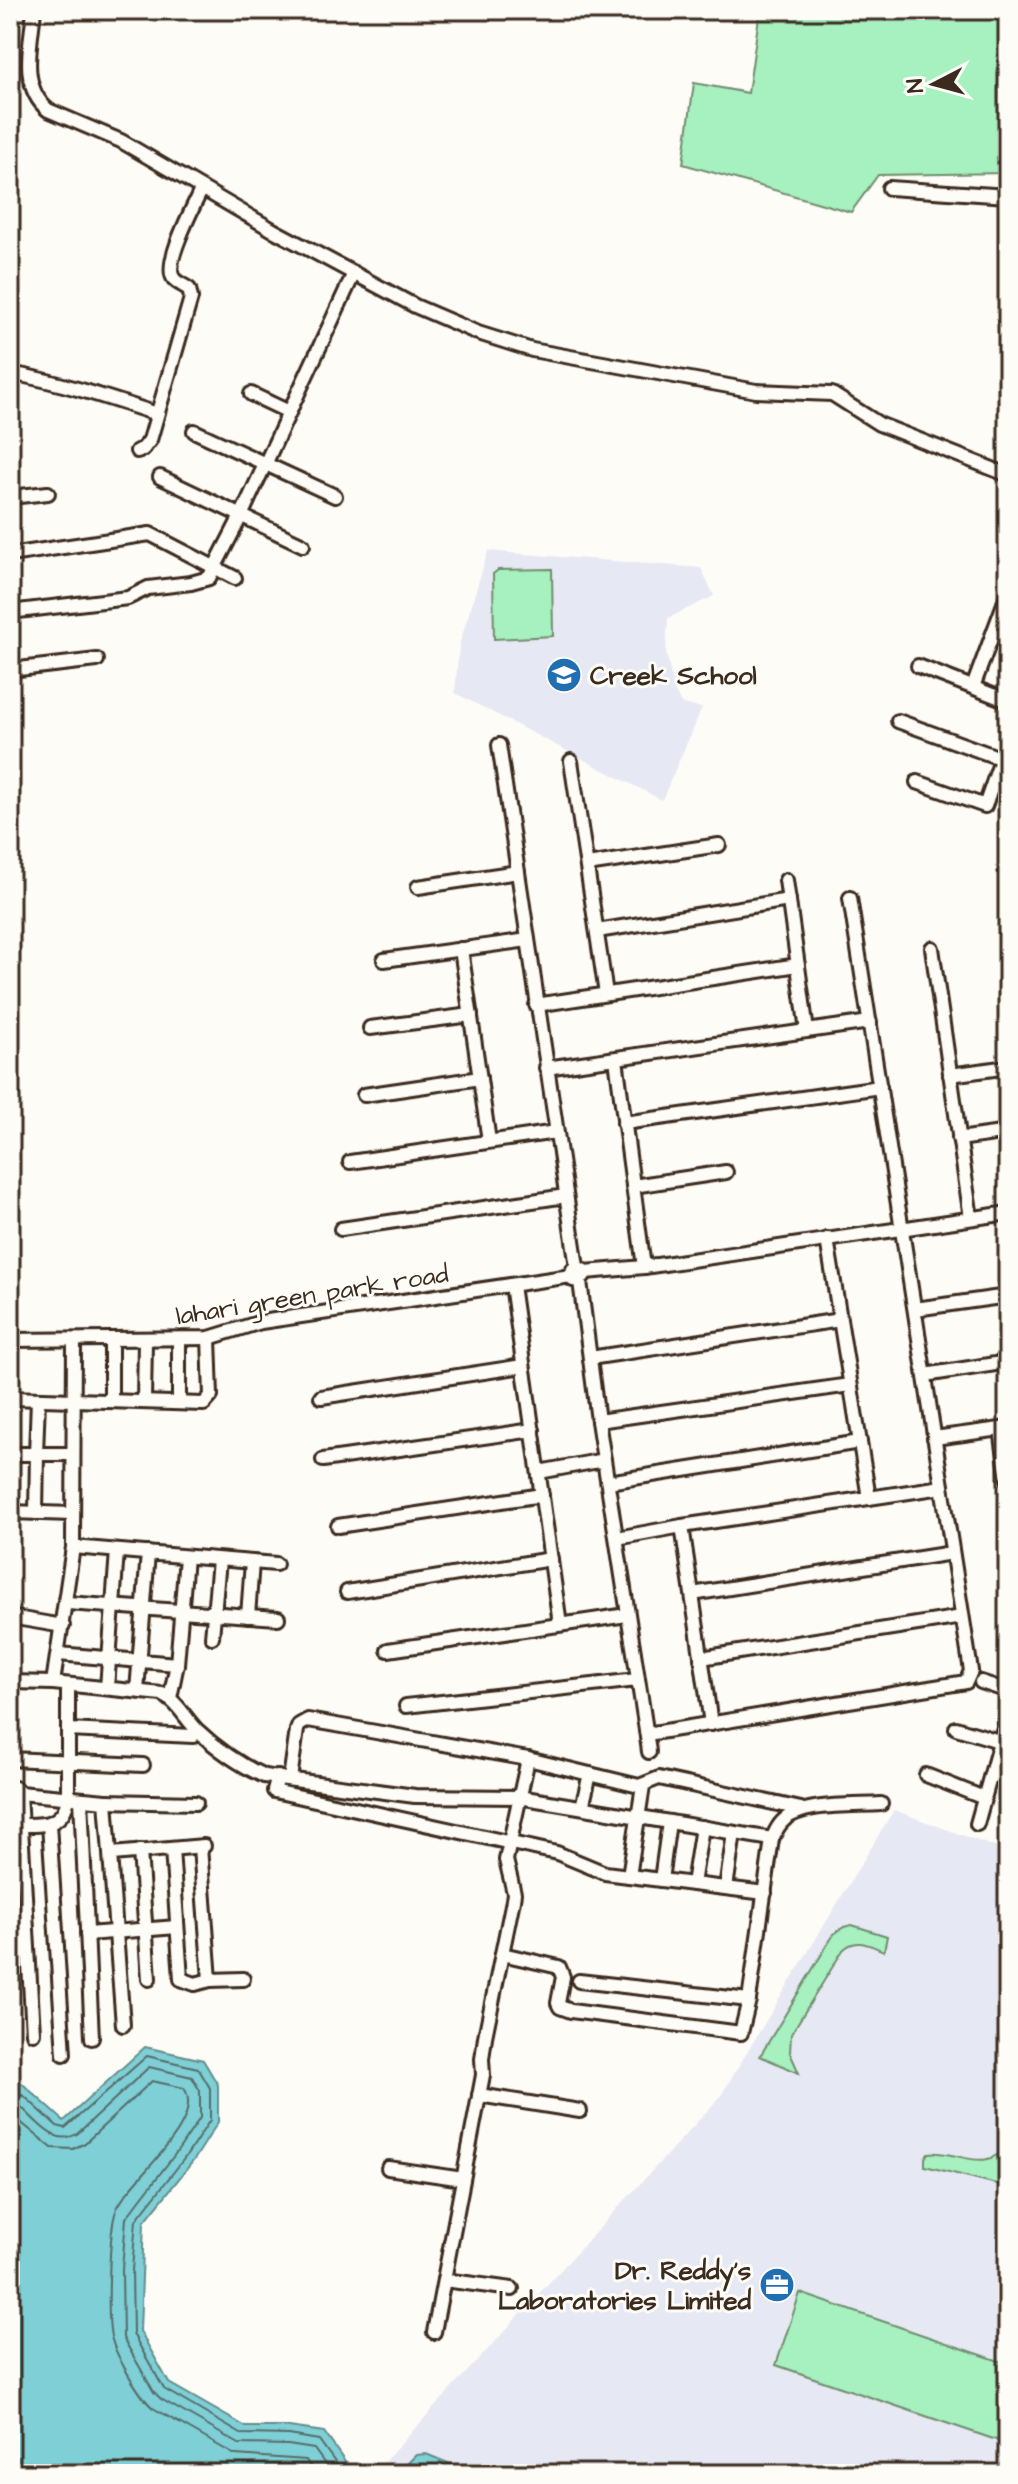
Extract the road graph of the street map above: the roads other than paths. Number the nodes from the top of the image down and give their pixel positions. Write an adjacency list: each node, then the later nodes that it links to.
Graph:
1 (34, 10): 3 (street)
2 (889, 188): 4 (street)
3 (201, 190): 5 (street); 9 (street)
4 (1008, 196)
5 (354, 273): 8 (street); 13 (street)
6 (10, 373): 9 (street)
7 (251, 394): 8 (street)
8 (289, 412): 12 (street)
9 (157, 414): 11 (street)
10 (194, 431): 12 (street)
11 (137, 451)
12 (265, 465): 16 (street); 18 (street)
13 (1008, 475)
14 (160, 477): 18 (street)
15 (48, 493): 17 (street)
16 (335, 496)
17 (10, 497)
18 (241, 516): 19 (street); 21 (street)
19 (303, 545)
20 (10, 555): 21 (street)
21 (216, 568): 22 (street); 24 (street)
22 (235, 578)
23 (1008, 593): 28 (street)
24 (10, 612)
25 (97, 660): 27 (street)
26 (918, 666): 28 (street)
27 (10, 670)
28 (973, 687): 29 (street)
29 (1008, 701)
30 (898, 721): 33 (street)
31 (1008, 740): 33 (street)
32 (499, 745): 38 (street)
33 (1005, 760): 35 (street)
34 (571, 761): 37 (street)
35 (917, 782)
36 (719, 845): 37 (street)
37 (587, 865): 43 (street)
38 (518, 872): 40 (street); 44 (street)
39 (786, 880): 42 (street)
40 (418, 887)
41 (850, 898): 54 (street)
42 (789, 900): 43 (street); 48 (street)
43 (597, 931): 50 (street)
44 (528, 940): 46 (street); 52 (street)
45 (932, 948): 60 (street)
46 (461, 949): 47 (street); 53 (street)
47 (384, 960)
48 (798, 965): 50 (street); 56 (street)
49 (1006, 990): 51 (street)
50 (606, 994): 52 (street)
51 (1008, 1004)
52 (536, 1005): 59 (street)
53 (471, 1015): 55 (street); 61 (street)
54 (870, 1022): 56 (street); 62 (street)
55 (370, 1028)
56 (807, 1031): 57 (street)
57 (616, 1059): 59 (street); 64 (street)
58 (1008, 1067): 60 (street)
59 (546, 1068): 65 (street)
60 (950, 1075): 67 (street)
61 (480, 1078): 63 (street); 68 (street)
62 (880, 1087): 64 (street); 76 (street)
63 (364, 1095)
64 (624, 1123): 71 (street)
65 (556, 1132): 68 (street); 72 (street)
66 (1008, 1132): 67 (street)
67 (959, 1139): 74 (street)
68 (489, 1141): 69 (street)
69 (350, 1162)
70 (726, 1172): 71 (street)
71 (633, 1186): 78 (street)
72 (566, 1196): 75 (street); 79 (street)
73 (1008, 1213): 74 (street, lahari green park road)
74 (971, 1218): 76 (street, lahari green park road)
75 (341, 1229)
76 (902, 1229): 77 (street, lahari green park road); 82 (street)
77 (827, 1239): 78 (street, lahari green park road); 83 (street)
78 (644, 1267): 79 (street, lahari green park road)
79 (578, 1274): 80 (street, lahari green park road); 90 (street)
80 (512, 1285): 84 (street, lahari green park road); 92 (street)
81 (1008, 1296): 82 (street)
82 (915, 1309): 93 (street)
83 (840, 1320): 90 (street); 94 (street)
84 (209, 1338): 89 (street, lahari green park road); 101 (street)
85 (10, 1340): 86 (street, lahari green park road)
86 (74, 1340): 87 (street, lahari green park road); 98 (street)
87 (111, 1340): 88 (street, lahari green park road); 99 (street)
88 (145, 1340): 89 (street, lahari green park road); 100 (street)
89 (179, 1340): 101 (street)
90 (590, 1358): 102 (street)
91 (1008, 1362): 93 (street)
92 (523, 1366): 95 (street); 104 (street)
93 (925, 1375): 105 (street)
94 (850, 1385): 102 (street); 106 (street)
95 (321, 1397)
96 (10, 1398): 97 (street)
97 (38, 1399): 98 (street); 108 (street)
98 (72, 1400): 99 (street); 109 (street)
99 (111, 1401): 100 (street)
100 (144, 1402): 101 (street)
101 (179, 1403)
102 (598, 1421): 111 (street)
103 (1004, 1428): 105 (street); 113 (street)
104 (533, 1430): 110 (street); 112 (street)
105 (934, 1438): 115 (street)
106 (860, 1442): 114 (street); 117 (street)
107 (10, 1454): 108 (street)
108 (36, 1454): 109 (street); 119 (street)
109 (72, 1454): 120 (street)
110 (323, 1460)
111 (604, 1460): 112 (street); 114 (street)
112 (539, 1472): 116 (street)
113 (1008, 1480)
114 (608, 1482): 123 (street)
115 (942, 1487): 117 (street); 127 (street)
116 (542, 1495): 121 (street); 129 (street)
117 (869, 1498): 122 (street)
118 (10, 1512): 119 (street)
119 (36, 1513): 120 (street)
120 (73, 1514): 124 (street)
121 (338, 1526)
122 (682, 1526): 123 (street); 134 (street)
123 (617, 1538): 140 (street)
124 (73, 1547): 125 (street); 135 (street)
125 (117, 1551): 126 (street); 136 (street)
126 (148, 1553): 128 (street); 137 (street)
127 (952, 1553): 134 (street); 143 (street)
128 (186, 1557): 130 (street); 138 (street)
129 (551, 1559): 133 (street); 145 (street)
130 (219, 1560): 131 (street); 139 (street)
131 (252, 1562): 132 (street); 141 (street)
132 (276, 1564)
133 (347, 1592)
134 (692, 1594): 151 (street)
135 (67, 1603): 136 (street); 146 (street)
136 (113, 1606): 137 (street); 150 (street)
137 (145, 1608): 138 (street); 152 (street)
138 (181, 1611): 139 (street); 153 (street)
139 (215, 1614): 141 (street); 147 (street)
140 (627, 1615): 145 (street); 154 (street)
141 (248, 1616): 144 (street)
142 (10, 1617): 146 (street)
143 (962, 1617): 151 (street); 165 (street)
144 (278, 1618)
145 (560, 1624): 148 (street)
146 (63, 1626): 149 (street)
147 (212, 1637)
148 (388, 1650)
149 (58, 1654): 150 (street); 157 (street)
150 (109, 1658): 152 (street); 159 (street)
151 (701, 1658): 165 (street)
152 (141, 1661): 153 (street); 160 (street)
153 (177, 1664): 162 (street)
154 (637, 1680): 163 (street); 168 (street)
155 (10, 1682): 157 (street)
156 (981, 1682): 161 (street)
157 (53, 1683): 158 (street)
158 (68, 1685): 159 (street); 167 (street)
159 (107, 1688): 160 (street)
160 (137, 1691): 162 (street)
161 (1008, 1691)
162 (170, 1698): 178 (street)
163 (406, 1706)
164 (1008, 1713): 170 (street)
165 (711, 1724): 168 (street)
166 (956, 1728): 170 (street)
167 (68, 1730): 169 (street); 174 (street)
168 (646, 1730): 171 (street)
169 (193, 1736)
170 (999, 1741): 182 (street)
171 (649, 1752)
172 (10, 1759): 174 (street)
173 (528, 1759): 176 (street); 178 (street); 181 (street)
174 (67, 1761): 175 (street); 183 (street)
175 (143, 1765)
176 (590, 1774): 179 (street); 187 (street)
177 (926, 1775): 182 (street)
178 (284, 1778): 181 (street); 197 (street)
179 (643, 1786): 188 (street); 189 (street)
180 (14, 1790): 183 (street); 193 (street)
181 (519, 1797): 187 (street); 197 (street)
182 (984, 1798): 192 (street)
183 (74, 1799): 184 (street); 191 (street); 209 (street)
184 (106, 1801): 185 (street); 200 (street)
185 (196, 1803)
186 (881, 1804): 188 (street)
187 (582, 1807): 189 (street)
188 (801, 1809): 196 (street)
189 (636, 1816): 190 (street); 201 (street)
190 (669, 1822): 194 (street); 202 (street)
191 (49, 1824): 193 (street); 219 (street)
192 (977, 1824)
193 (15, 1825): 217 (street)
194 (702, 1827): 195 (street); 203 (street)
195 (734, 1833): 196 (street); 204 (street)
196 (772, 1839): 205 (street)
197 (509, 1845): 201 (street); 210 (street)
198 (172, 1849): 199 (street); 206 (street); 213 (street)
199 (140, 1851): 200 (street); 207 (street)
200 (112, 1854): 208 (street)
201 (629, 1876): 202 (street)
202 (661, 1880): 203 (street)
203 (693, 1884): 204 (street)
204 (726, 1888): 205 (street)
205 (765, 1893): 215 (street)
206 (177, 1927): 207 (street); 213 (street)
207 (146, 1929): 208 (street); 211 (street)
208 (117, 1932): 209 (street); 216 (street)
209 (87, 1934): 218 (street)
210 (502, 1954): 215 (street); 220 (street)
211 (149, 1979)
212 (243, 1979): 213 (street)
213 (210, 1980)
214 (579, 1981): 215 (street)
215 (749, 2000)
216 (123, 2025)
217 (33, 2033)
218 (92, 2038)
219 (64, 2054)
220 (479, 2095): 221 (street); 223 (street)
221 (580, 2111)
222 (388, 2168): 223 (street)
223 (463, 2179): 224 (street)
224 (444, 2280): 225 (street); 226 (street)
225 (512, 2289)
226 (434, 2332)

